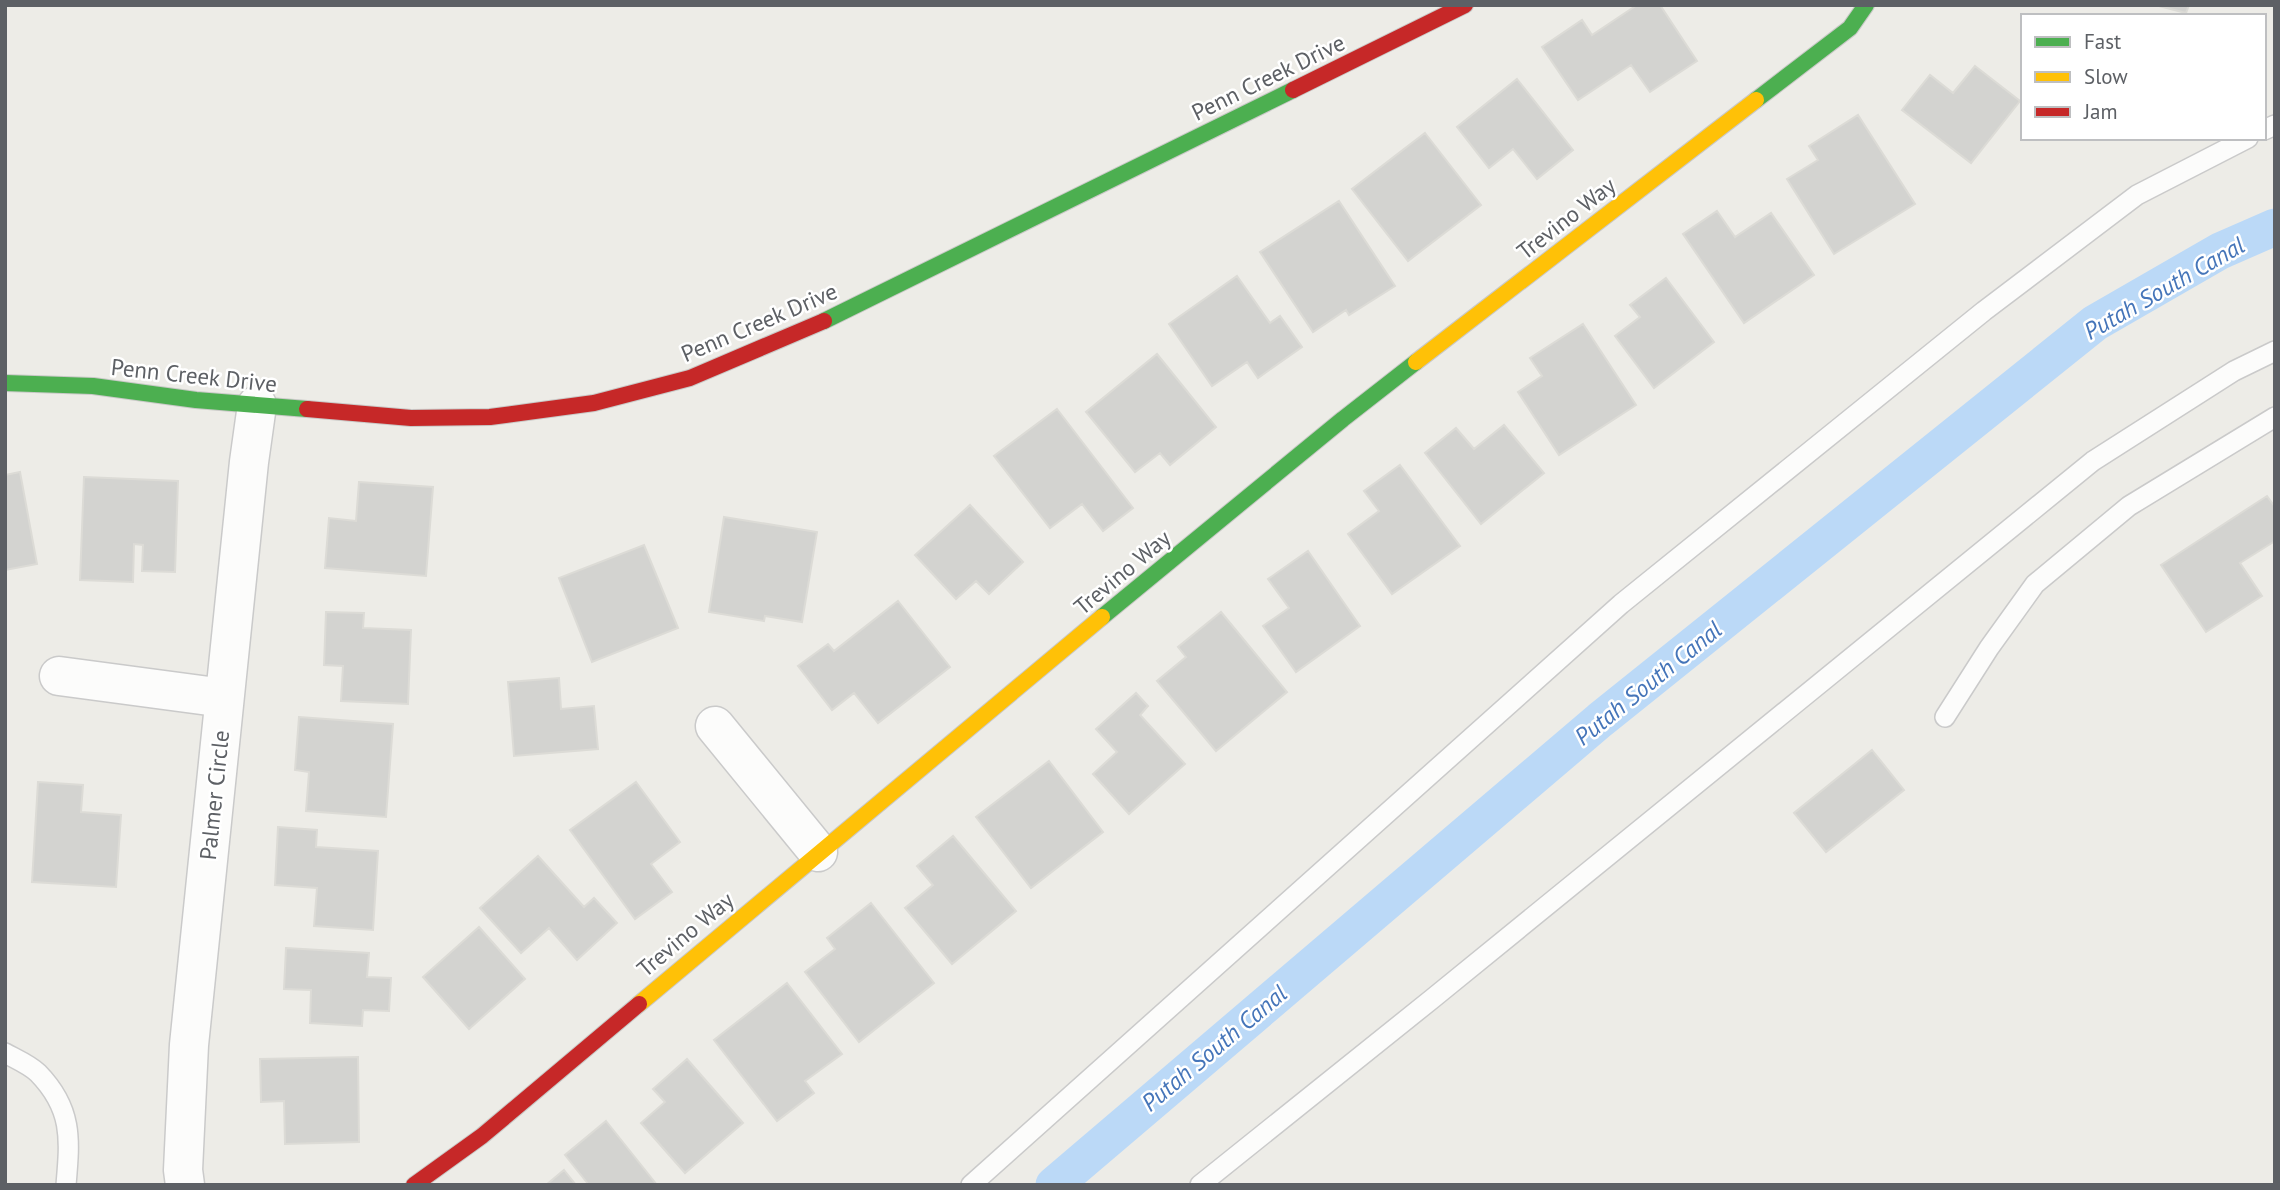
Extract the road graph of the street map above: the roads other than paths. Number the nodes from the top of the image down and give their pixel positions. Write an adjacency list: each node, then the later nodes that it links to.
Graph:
1 (1465, 5): 6 (street, Penn Creek Drive)
2 (1866, 5): 12 (street, Trevino Way)
3 (2244, 140): 17 (lane)
4 (2275, 351): 18 (lane)
5 (5, 383): 6 (street, Penn Creek Drive)
6 (257, 405): 9 (street, Palmer Circle)
7 (2275, 417): 10 (lane)
8 (59, 676): 9 (street)
9 (224, 698): 15 (street, Palmer Circle)
10 (1945, 718)
11 (715, 726): 12 (street)
12 (818, 852): 16 (street, Trevino Way)
13 (5, 1054): 14 (lane)
14 (66, 1185)
15 (185, 1185)
16 (414, 1185)
17 (971, 1185)
18 (1200, 1185)

